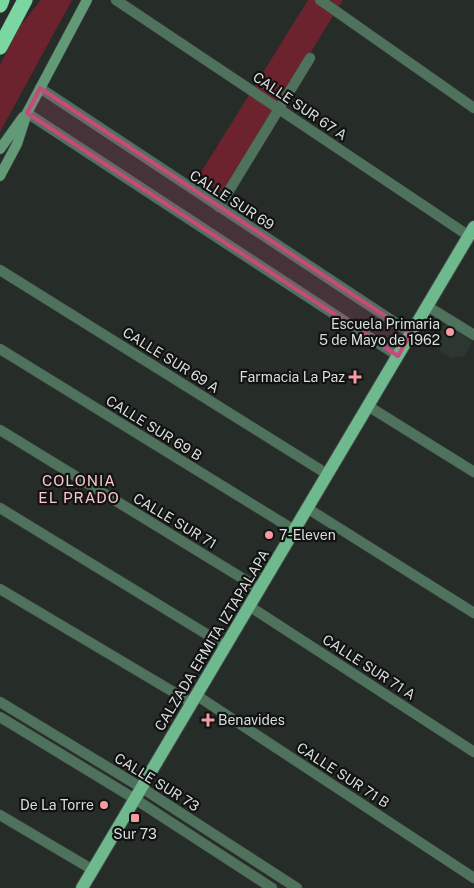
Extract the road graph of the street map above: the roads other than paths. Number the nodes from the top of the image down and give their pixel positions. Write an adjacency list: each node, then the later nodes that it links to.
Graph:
1 (2, 0): 6 (highway)
2 (87, 0): 9 (main road)
3 (116, 0): 11 (street, CALLE SUR 67 A)
4 (320, 0): 10 (street)
5 (25, 1): 7 (highway)
6 (0, 4)
7 (0, 47)
8 (310, 58): 11 (street)
9 (40, 88): 12 (main road); 15 (street, CALLE SUR 69)
10 (474, 108)
11 (279, 109): 15 (street); 16 (street, CALLE SUR 67 A)
12 (27, 113): 13 (main road); 14 (main road); 22 (street)
13 (0, 149)
14 (0, 176)
15 (219, 207): 19 (street, CALLE SUR 69)
16 (471, 232): 18 (main road, CALZADA ERMITA IZTAPALAPA)
17 (0, 270): 26 (street, CALLE SUR 69 A)
18 (427, 306): 19 (main road, CALZADA ERMITA IZTAPALAPA); 20 (street)
19 (411, 333): 22 (main road, CALZADA ERMITA IZTAPALAPA)
20 (474, 335)
21 (0, 349): 29 (street, CALLE SUR 69 B)
22 (398, 356): 23 (main road, CALZADA ERMITA IZTAPALAPA)
23 (368, 406): 25 (street); 26 (main road, CALZADA ERMITA IZTAPALAPA)
24 (0, 430): 31 (street, CALLE SUR 71)
25 (474, 472)
26 (328, 474): 28 (main road, CALZADA ERMITA IZTAPALAPA)
27 (0, 508): 34 (street)
28 (307, 508): 29 (main road, CALZADA ERMITA IZTAPALAPA); 33 (street)
29 (294, 530): 31 (main road, CALZADA ERMITA IZTAPALAPA)
30 (0, 589): 35 (street, CALLE SUR 71 B)
31 (260, 589): 32 (main road, CALZADA ERMITA IZTAPALAPA)
32 (249, 606): 34 (main road, CALZADA ERMITA IZTAPALAPA); 38 (street, CALLE SUR 71 A)
33 (474, 613)
34 (226, 646): 35 (main road, CALZADA ERMITA IZTAPALAPA)
35 (194, 699): 39 (main road, CALZADA ERMITA IZTAPALAPA); 42 (street, CALLE SUR 71 B)
36 (0, 702): 39 (street, CALLE SUR 73)
37 (0, 717): 39 (street, CALLE SUR 73)
38 (474, 752)
39 (138, 793): 41 (main road, CALZADA ERMITA IZTAPALAPA); 44 (street, CALLE SUR 73); 45 (street, CALLE SUR 73)
40 (0, 814): 41 (street)
41 (93, 870): 43 (main road, CALZADA ERMITA IZTAPALAPA)
42 (474, 878)
43 (82, 888)
44 (272, 888)
45 (297, 888)

